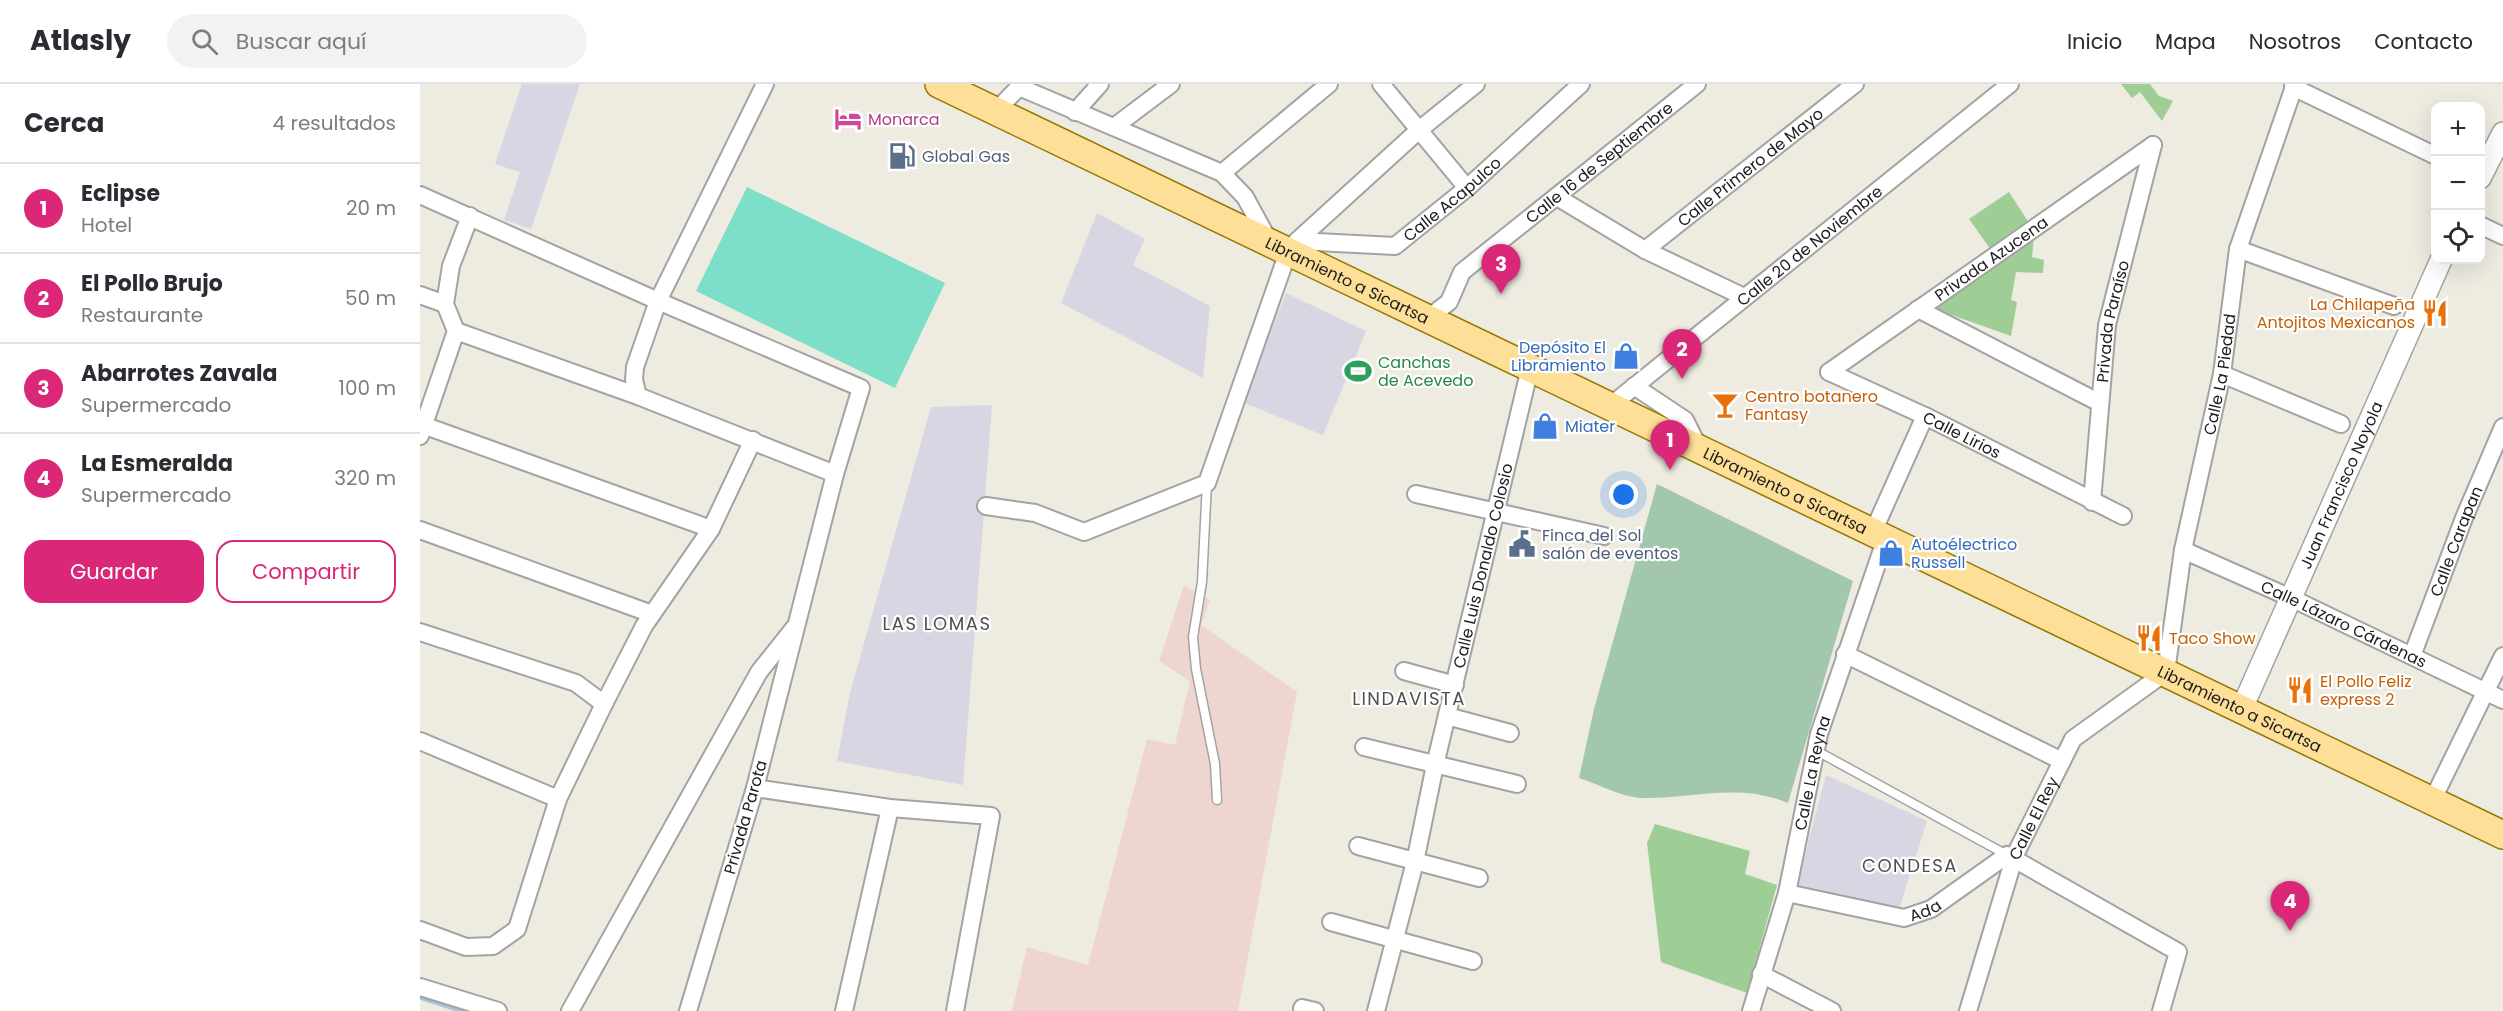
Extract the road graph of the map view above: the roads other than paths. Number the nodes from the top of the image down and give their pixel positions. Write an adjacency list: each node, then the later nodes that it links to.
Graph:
1 (765, 84): 35 (street)
2 (939, 84): 14 (main road, Libramiento a Sicartsa)
3 (1100, 84): 15 (street)
4 (1171, 84): 16 (street)
5 (1329, 84): 22 (street)
6 (1381, 84): 17 (street)
7 (1476, 84): 17 (street)
8 (1581, 84): 23 (street, Calle Acapulco)
9 (1697, 84): 25 (street, Calle 16 de Septiembre)
10 (1855, 84): 31 (street, Calle Primero de Mayo)
11 (2010, 84): 34 (street, Calle 20 de Noviembre)
12 (2294, 85): 20 (street); 30 (street, Calle La Piedad)
13 (1020, 86): 14 (street); 15 (street)
14 (996, 111): 29 (main road, Libramiento a Sicartsa)
15 (1075, 112): 16 (street)
16 (1114, 128): 22 (street)
17 (1419, 130): 23 (street); 29 (street)
18 (2503, 133): 21 (street)
19 (2153, 145): 38 (street, Privada Azucena); 46 (street, Privada Paraíso)
20 (2431, 154)
21 (2485, 167)
22 (1222, 173): 29 (street)
23 (1467, 188): 29 (street, Calle Acapulco)
24 (420, 195): 26 (street)
25 (1557, 197): 31 (street); 39 (street, Calle 16 de Septiembre)
26 (470, 216): 35 (street); 36 (street)
27 (2485, 227): 28 (street)
28 (2503, 236)
29 (1285, 246): 39 (main road, Libramiento a Sicartsa); 55 (street)
30 (2238, 249): 37 (street); 43 (street, Calle La Piedad)
31 (1645, 250): 34 (street)
32 (2439, 264): 66 (street, Juan Francisco Noyola)
33 (420, 295): 36 (street)
34 (1744, 297): 44 (street, Calle 20 de Noviembre)
35 (658, 301): 45 (street); 54 (street, Privada Parota)
36 (445, 304): 40 (street)
37 (2394, 306)
38 (1918, 309): 42 (street, Privada Azucena); 46 (street)
39 (1427, 319): 41 (main road, Libramiento a Sicartsa)
40 (456, 331): 45 (street); 51 (street)
41 (1530, 368): 47 (main road, Libramiento a Sicartsa); 59 (street, Calle Luis Donaldo Colosio)
42 (1829, 372): 48 (street, Calle Lirios)
43 (2222, 374): 49 (street); 65 (street, Calle La Piedad)
44 (1634, 386): 47 (street, Calle 20 de Noviembre); 53 (street)
45 (638, 396): 52 (street)
46 (2100, 403): 57 (street, Privada Paraíso)
47 (1610, 406): 53 (main road, Libramiento a Sicartsa)
48 (1925, 416): 57 (street, Calle Lirios); 63 (street, Calle La Reyna)
49 (2341, 424)
50 (2503, 427): 71 (street, Calle Carapan)
51 (421, 428): 61 (street)
52 (753, 440): 54 (street); 61 (street)
53 (1699, 449): 63 (main road, Libramiento a Sicartsa)
54 (834, 474): 68 (street, Privada Parota)
55 (1207, 483): 58 (street); 90 (lane)
56 (1416, 494): 59 (street)
57 (2092, 502): 60 (street, Calle Lirios)
58 (986, 506)
59 (1496, 512): 64 (street); 75 (street, Calle Luis Donaldo Colosio)
60 (2123, 516)
61 (711, 529): 67 (street)
62 (420, 530): 67 (street)
63 (1880, 535): 70 (street, Calle La Reyna); 74 (main road, Libramiento a Sicartsa)
64 (1604, 536)
65 (2183, 550): 66 (street, Calle Lázaro Cárdenas); 74 (street, Calle La Piedad)
66 (2290, 598): 71 (street, Calle Lázaro Cárdenas); 79 (street, Juan Francisco Noyola)
67 (652, 614): 78 (street)
68 (798, 622): 88 (street, Privada Parota); 106 (street)
69 (420, 632): 78 (street)
70 (1845, 654): 84 (street, Calle La Reyna); 85 (street)
71 (2412, 656): 76 (street, Calle Lázaro Cárdenas)
72 (2503, 656): 76 (street)
73 (1404, 671): 75 (street)
74 (2166, 672): 79 (main road, Libramiento a Sicartsa); 85 (street, Calle El Rey)
75 (1455, 685): 80 (street, Calle Luis Donaldo Colosio)
76 (2487, 692): 77 (street, Calle Lázaro Cárdenas); 91 (street)
77 (2503, 700)
78 (604, 704): 89 (street)
79 (2242, 708): 91 (main road, Libramiento a Sicartsa)
80 (1447, 716): 81 (street); 86 (street, Calle Luis Donaldo Colosio)
81 (1510, 733)
82 (420, 741): 89 (street)
83 (1364, 747): 86 (street)
84 (1817, 751): 95 (lane); 98 (street, Calle La Reyna)
85 (2062, 761): 95 (street, Calle El Rey)
86 (1436, 765): 87 (street); 96 (street, Calle Luis Donaldo Colosio)
87 (1517, 784)
88 (755, 788): 92 (street); 107 (street, Privada Parota)
89 (558, 799): 100 (street)
90 (1217, 800)
91 (2432, 801): 93 (main road, Libramiento a Sicartsa)
92 (890, 808): 108 (street); 109 (street)
93 (2503, 835)
94 (1358, 846): 96 (street)
95 (2010, 858): 98 (street, Ada); 113 (street, Calle El Rey); 114 (street)
96 (1415, 862): 97 (street); 101 (street, Calle Luis Donaldo Colosio)
97 (1479, 878)
98 (1786, 893): 103 (street, Calle La Reyna)
99 (1331, 922): 101 (street)
100 (420, 930)
101 (1394, 939): 102 (street); 110 (street, Calle Luis Donaldo Colosio)
102 (1473, 961)
103 (1761, 974): 111 (street, Calle La Reyna); 112 (street)
104 (420, 987): 105 (street)
105 (498, 1011)
106 (570, 1011)
107 (688, 1011)
108 (844, 1011)
109 (955, 1011)
110 (1376, 1011)
111 (1751, 1011)
112 (1832, 1011)
113 (1968, 1011)
114 (2161, 1011)

